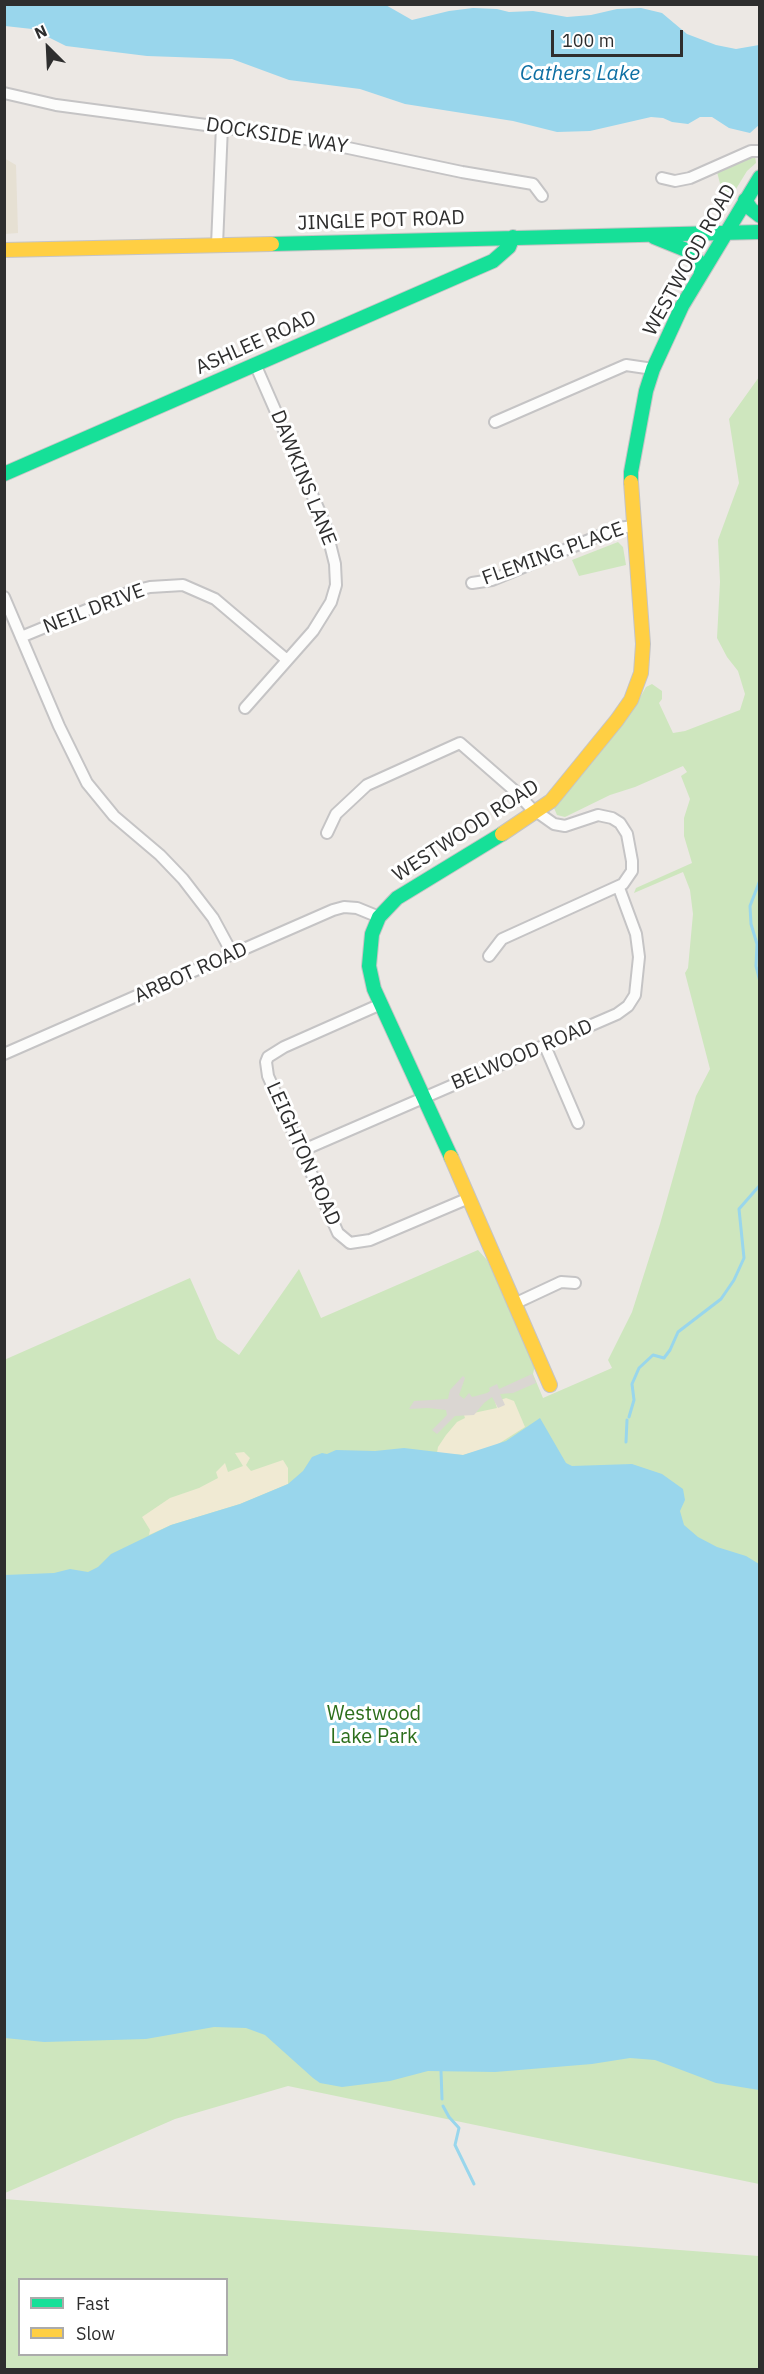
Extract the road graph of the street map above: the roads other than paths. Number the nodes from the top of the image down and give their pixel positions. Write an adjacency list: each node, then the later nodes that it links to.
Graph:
1 (4, 93): 2 (street, DOCKSIDE WAY)
2 (222, 126): 6 (street, DOCKSIDE WAY); 14 (street)
3 (759, 150): 5 (street)
4 (759, 177): 7 (street, WESTWOOD ROAD)
5 (662, 178)
6 (542, 196)
7 (745, 200): 8 (street); 10 (street, WESTWOOD ROAD)
8 (759, 216)
9 (759, 232): 10 (street, JINGLE POT ROAD)
10 (725, 233): 11 (street, JINGLE POT ROAD); 17 (street, WESTWOOD ROAD)
11 (648, 235): 12 (street, JINGLE POT ROAD); 17 (street)
12 (513, 237): 13 (street, JINGLE POT ROAD); 16 (street, ASHLEE ROAD)
13 (482, 238): 14 (street, JINGLE POT ROAD); 16 (street)
14 (217, 245): 15 (street, JINGLE POT ROAD)
15 (4, 250)
16 (487, 263): 18 (street, ASHLEE ROAD)
17 (701, 272): 19 (street, WESTWOOD ROAD)
18 (255, 364): 21 (street, ASHLEE ROAD); 26 (street, DAWKINS LANE)
19 (653, 369): 20 (street); 22 (street, WESTWOOD ROAD)
20 (495, 422)
21 (4, 474)
22 (634, 526): 23 (street, FLEMING PLACE); 28 (street, WESTWOOD ROAD)
23 (472, 583)
24 (4, 597): 25 (street)
25 (21, 637): 26 (street, NEIL DRIVE); 32 (street)
26 (287, 660): 27 (street, DAWKINS LANE)
27 (245, 708)
28 (538, 812): 29 (street); 30 (street); 31 (street, WESTWOOD ROAD)
29 (327, 833)
30 (619, 888): 33 (street); 35 (street, BELWOOD ROAD)
31 (379, 917): 32 (street, ARBOT ROAD); 34 (street, WESTWOOD ROAD)
32 (233, 955): 36 (street, ARBOT ROAD)
33 (489, 956)
34 (381, 1004): 37 (street, WESTWOOD ROAD); 39 (street, LEIGHTON ROAD)
35 (545, 1046): 37 (street, BELWOOD ROAD); 38 (street)
36 (4, 1054)
37 (425, 1098): 39 (street, BELWOOD ROAD); 40 (street, WESTWOOD ROAD)
38 (578, 1123)
39 (302, 1151): 40 (street, LEIGHTON ROAD)
40 (469, 1198): 42 (street, WESTWOOD ROAD)
41 (575, 1283): 42 (street)
42 (514, 1304): 43 (street, WESTWOOD ROAD)
43 (550, 1385)

